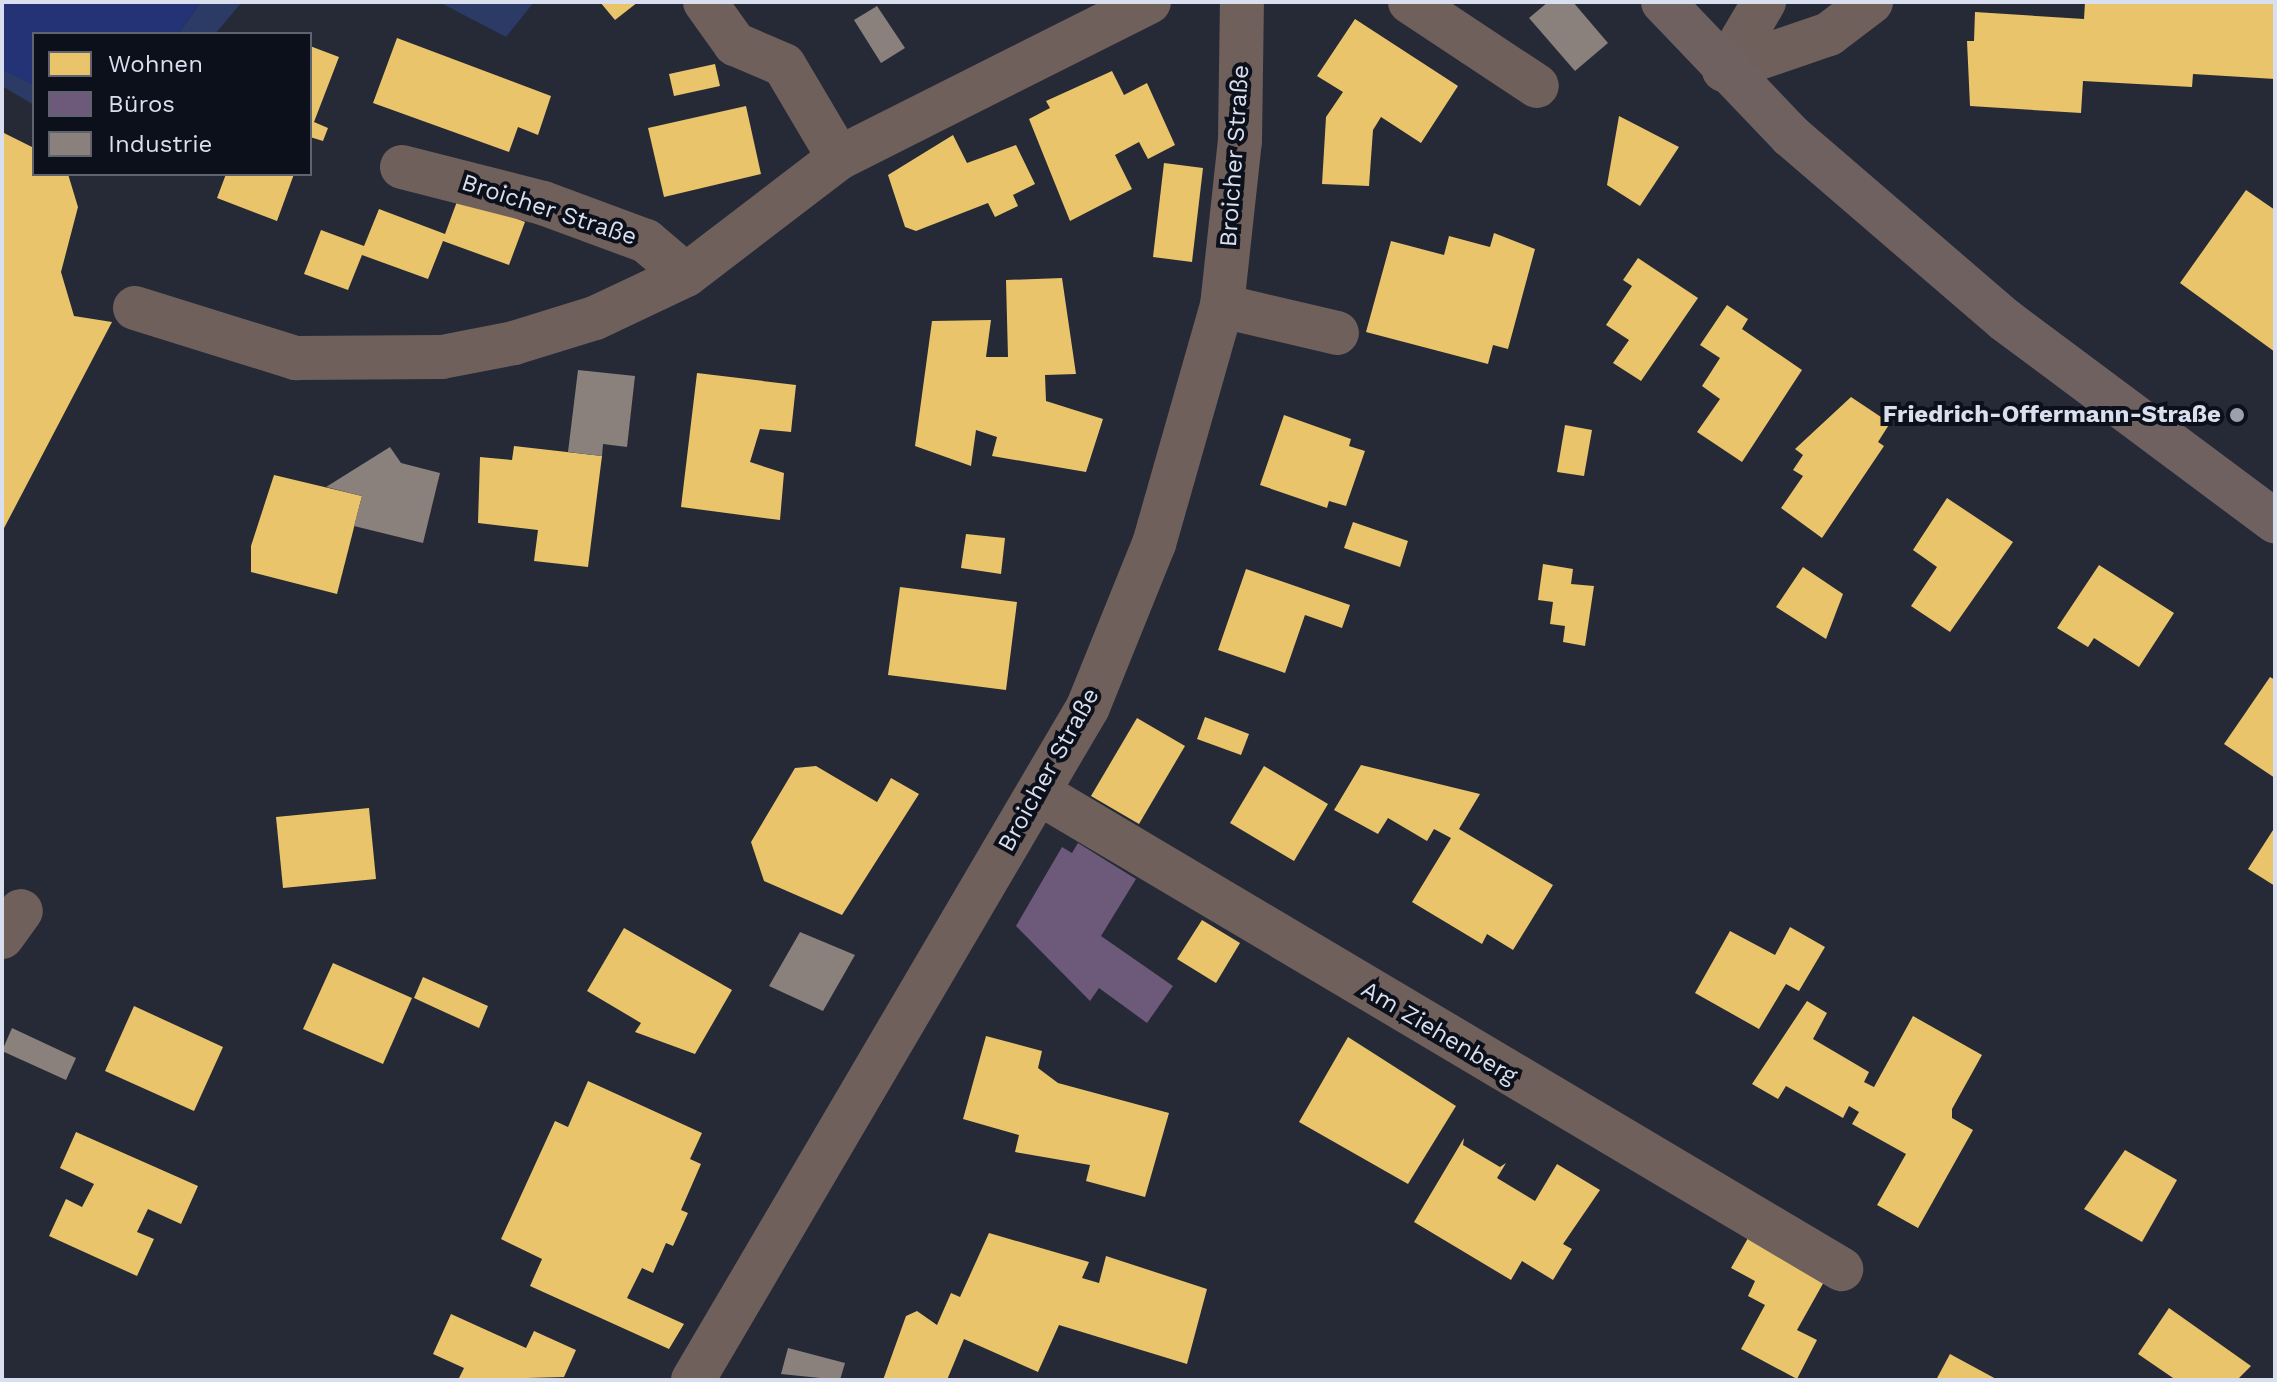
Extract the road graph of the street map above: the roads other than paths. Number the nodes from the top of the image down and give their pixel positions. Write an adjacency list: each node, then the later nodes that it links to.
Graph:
1 (705, 2): 10 (street)
2 (1149, 2): 10 (street)
3 (1242, 2): 13 (street, Broicher Straße)
4 (1410, 2): 9 (street)
5 (1663, 2): 8 (main road)
6 (1764, 2): 8 (street)
7 (1871, 2): 8 (street)
8 (1724, 70): 16 (main road)
9 (1537, 86)
10 (839, 158): 12 (street)
11 (402, 167): 12 (street, Broicher Straße)
12 (686, 275): 14 (street)
13 (1222, 306): 15 (street); 17 (street, Broicher Straße)
14 (135, 308)
15 (1337, 333)
16 (2275, 521)
17 (1039, 793): 18 (street, Am Ziehenberg); 19 (street, Broicher Straße)
18 (1841, 1269)
19 (693, 1380)

